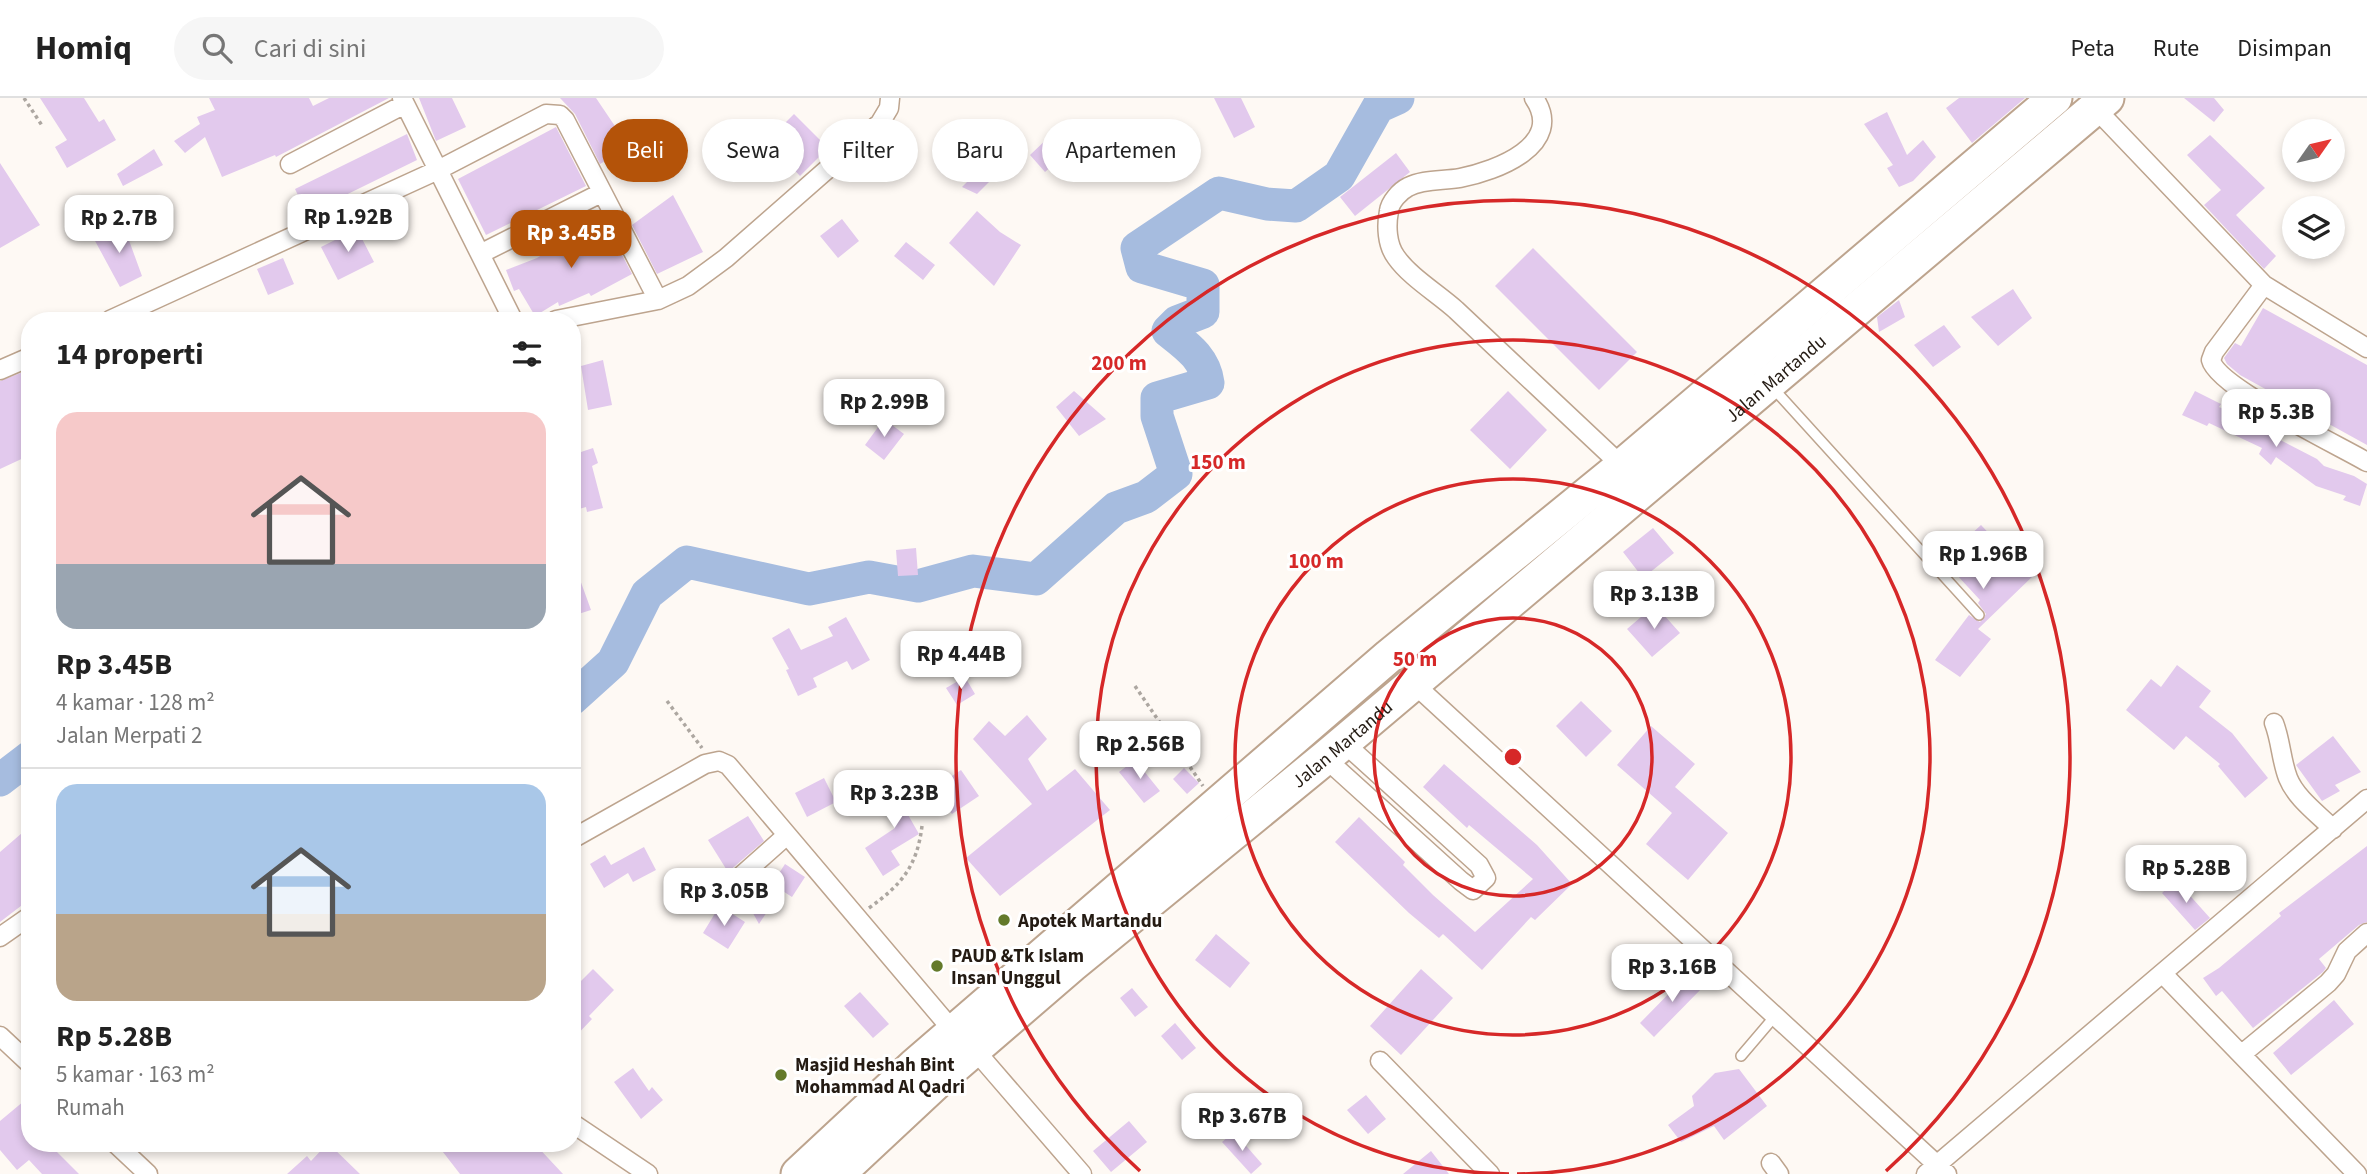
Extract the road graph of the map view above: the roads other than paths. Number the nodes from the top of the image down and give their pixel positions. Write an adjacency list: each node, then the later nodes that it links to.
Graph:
1 (890, 98): 11 (street)
2 (1534, 98): 20 (street)
3 (2055, 98): 20 (highway, Jalan Martandu)
4 (403, 101): 6 (street); 7 (street)
5 (2101, 103): 10 (street); 18 (highway, Jalan Martandu)
6 (290, 163)
7 (438, 170): 8 (street); 9 (street); 12 (street)
8 (601, 192): 9 (street); 11 (street)
9 (480, 254): 13 (street)
10 (2264, 285): 15 (street); 19 (street)
11 (658, 300): 14 (street)
12 (127, 312)
13 (509, 312)
14 (581, 315)
15 (2367, 348)
16 (21, 363): 17 (street)
17 (0, 370)
18 (1769, 384): 21 (lane); 22 (highway, Jalan Martandu)
19 (2367, 462)
20 (1622, 466): 33 (highway, Jalan Martandu)
21 (1979, 615)
22 (1412, 682): 24 (highway, Jalan Martandu); 35 (street)
23 (2274, 723): 26 (street)
24 (1334, 750): 24 (street); 33 (highway, Jalan Martandu)
25 (2367, 799): 26 (street)
26 (2333, 829): 34 (street)
27 (581, 834): 28 (street)
28 (787, 835): 29 (street); 37 (street)
29 (715, 899)
30 (21, 922): 32 (street)
31 (2367, 933): 38 (street)
32 (0, 937)
33 (1063, 955): 37 (highway, Jalan Martandu)
34 (2163, 974): 38 (street); 44 (street)
35 (1777, 1014): 40 (lane); 44 (street)
36 (0, 1036): 39 (street)
37 (964, 1040): 47 (highway, Jalan Martandu); 48 (highway, Jalan Martandu); 49 (street)
38 (2242, 1054): 51 (street)
39 (21, 1056)
40 (1741, 1056)
41 (1380, 1061): 50 (street)
42 (581, 1130): 46 (street)
43 (125, 1152): 45 (street)
44 (1937, 1171)
45 (148, 1174)
46 (648, 1174)
47 (798, 1174)
48 (838, 1174)
49 (1082, 1174)
50 (1490, 1174)
51 (2357, 1174)

